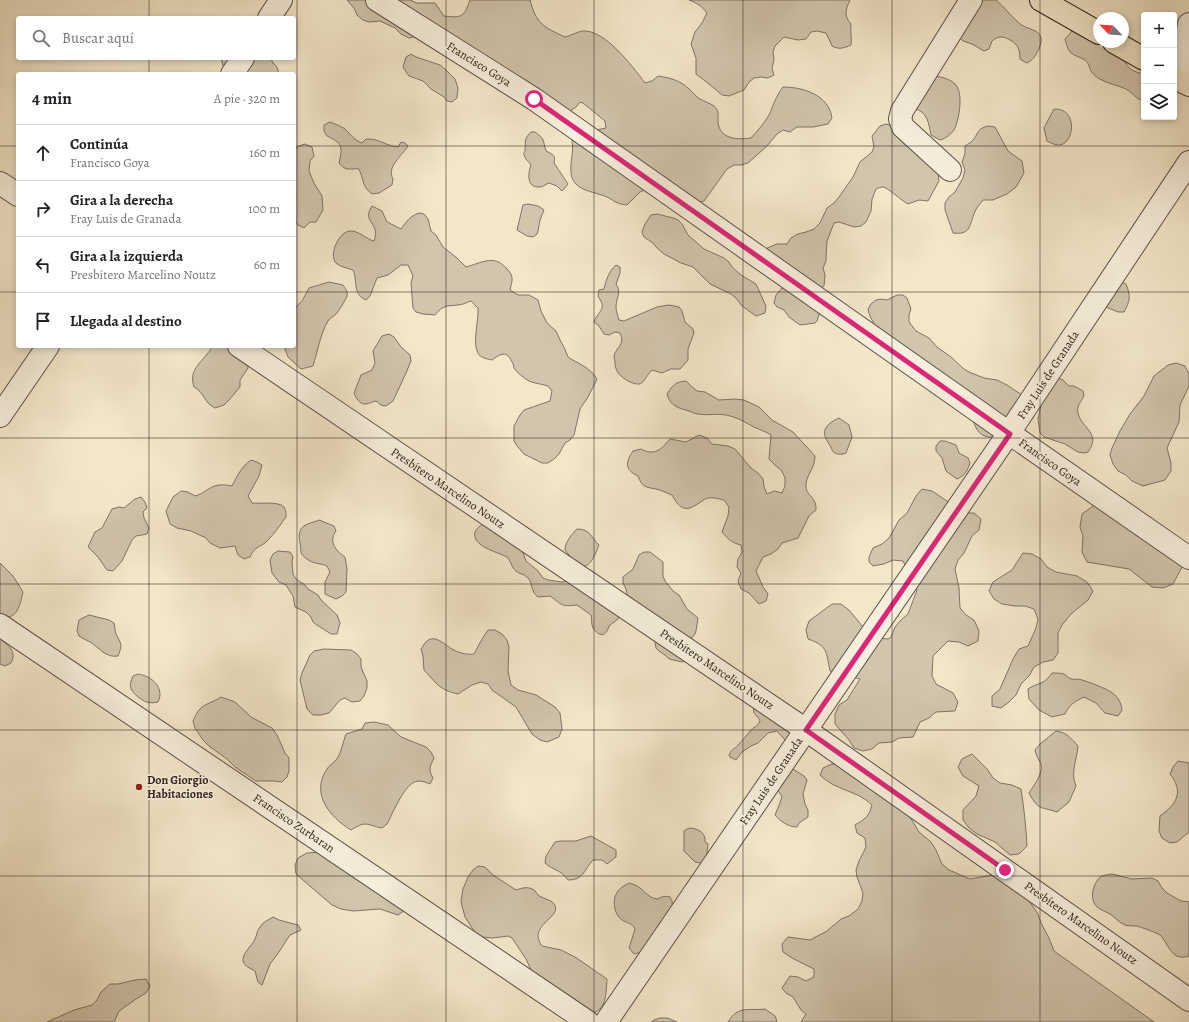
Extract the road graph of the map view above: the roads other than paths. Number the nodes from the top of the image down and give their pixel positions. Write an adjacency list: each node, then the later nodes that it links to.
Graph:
1 (281, 0): 5 (street)
2 (377, 0): 20 (street, Francisco Goya)
3 (971, 0): 14 (street)
4 (1041, 0): 7 (main road)
5 (270, 16)
6 (1189, 24): 12 (street)
7 (1093, 30)
8 (1125, 48): 9 (main road)
9 (1141, 57)
10 (242, 60): 11 (street)
11 (233, 72)
12 (1181, 81)
13 (1189, 162): 20 (street, Fray Luis de Granada)
14 (950, 170)
15 (0, 183): 16 (street)
16 (16, 194)
17 (47, 348): 19 (street)
18 (242, 348): 23 (street, Presbítero Marcelino Noutz)
19 (0, 416)
20 (1010, 434): 21 (street, Francisco Goya); 23 (street, Fray Luis de Granada)
21 (1189, 558)
22 (0, 625): 25 (street, Francisco Zurbaran)
23 (806, 730): 24 (street, Presbítero Marcelino Noutz); 26 (street, Fray Luis de Granada)
24 (1189, 1000)
25 (588, 1022)
26 (606, 1022)

